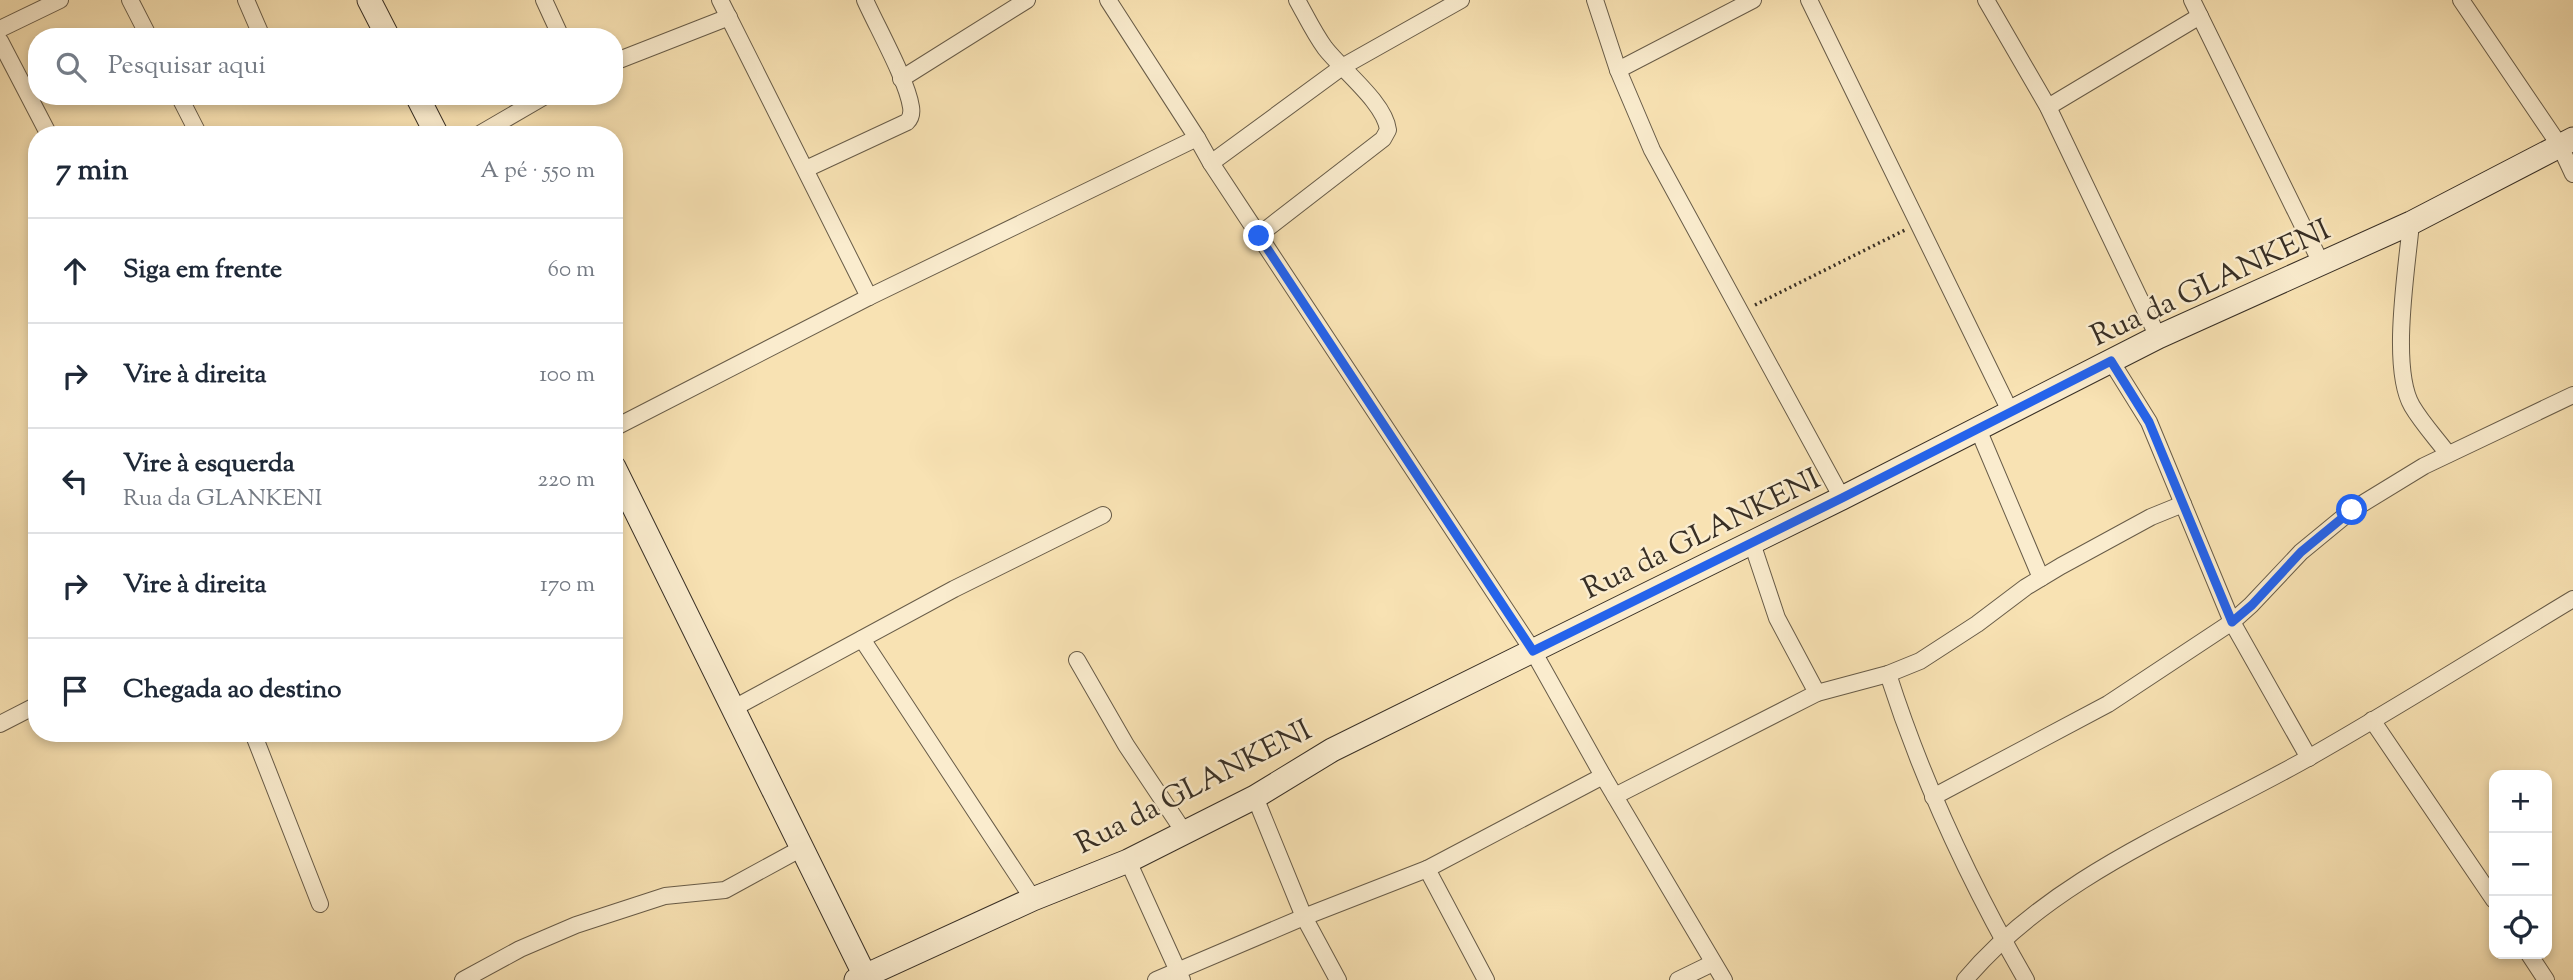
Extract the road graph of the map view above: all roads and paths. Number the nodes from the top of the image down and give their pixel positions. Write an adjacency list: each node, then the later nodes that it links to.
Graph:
1 (60, 0): 24 (street)
2 (130, 0): 20 (street)
3 (246, 0): 21 (street)
4 (369, 0): 22 (street)
5 (544, 0): 23 (street)
6 (720, 0): 19 (street)
7 (865, 0): 29 (street)
8 (1027, 0): 29 (street)
9 (1108, 0): 40 (street)
10 (1297, 0): 27 (street)
11 (1461, 0): 27 (street)
12 (1595, 0): 28 (street)
13 (1753, 0): 28 (street)
14 (1809, 0): 45 (street)
15 (1986, 0): 35 (street)
16 (2192, 0): 18 (street)
17 (2461, 0): 41 (street)
18 (2200, 16): 35 (street); 48 (street)
19 (729, 17): 26 (street); 43 (street)
20 (144, 28)
21 (258, 28)
22 (383, 28)
23 (557, 28)
24 (0, 29)
25 (0, 41): 30 (street)
26 (623, 58)
27 (1342, 68): 42 (street); 47 (street)
28 (1618, 71): 50 (street)
29 (901, 79): 43 (street)
30 (28, 95)
31 (33, 105): 36 (street)
32 (184, 105): 37 (street)
33 (422, 105): 38 (street)
34 (530, 105): 39 (street)
35 (2048, 107): 51 (street)
36 (44, 126)
37 (194, 126)
38 (432, 126)
39 (493, 126)
40 (1197, 138): 42 (street); 49 (street)
41 (2566, 142): 44 (street); 46 (street, Rua da GLANKENI)
42 (1211, 163): 47 (street)
43 (806, 169): 49 (street)
44 (2573, 174)
45 (1919, 223): 50 (path); 54 (street)
46 (2411, 223): 48 (street, Rua da GLANKENI); 57 (street)
47 (1259, 236): 67 (street)
48 (2321, 263): 51 (street, Rua da GLANKENI)
49 (869, 296): 55 (street)
50 (1741, 312): 59 (street)
51 (2158, 337): 52 (street, Rua da GLANKENI)
52 (2111, 361): 54 (street, Rua da GLANKENI); 60 (street)
53 (2573, 395): 57 (street)
54 (2011, 413): 56 (street, Rua da GLANKENI)
55 (623, 424)
56 (1978, 429): 59 (street, Rua da GLANKENI); 63 (street)
57 (2448, 454): 65 (street)
58 (623, 485): 71 (street)
59 (1842, 498): 62 (street, Rua da GLANKENI)
60 (2183, 504): 63 (street); 65 (street)
61 (1103, 514): 66 (street)
62 (1752, 543): 67 (street, Rua da GLANKENI); 70 (street)
63 (2040, 578): 69 (street)
64 (2573, 600): 73 (street)
65 (2232, 622): 76 (street); 80 (street)
66 (862, 639): 71 (street); 86 (street)
67 (1533, 651): 77 (street); 79 (street, Rua da GLANKENI)
68 (1077, 660): 81 (street)
69 (1888, 674): 70 (street); 80 (street)
70 (1817, 694): 78 (street)
71 (734, 708): 82 (street)
72 (28, 710): 74 (street)
73 (2372, 720): 76 (street); 85 (street)
74 (0, 724)
75 (257, 742): 87 (street)
76 (2309, 758): 89 (street)
77 (1603, 776): 78 (street); 84 (street)
78 (1615, 796): 91 (street)
79 (1255, 797): 81 (street, Rua da GLANKENI); 88 (street)
80 (1933, 797): 89 (street)
81 (1184, 832): 83 (street, Rua da GLANKENI)
82 (802, 848): 93 (street); 94 (street)
83 (1128, 861): 86 (street, Rua da GLANKENI); 92 (street)
84 (1427, 869): 88 (street); 97 (street)
85 (2491, 896)
86 (1033, 899): 93 (street, Rua da GLANKENI)
87 (320, 904)
88 (1304, 917): 92 (street); 96 (street)
89 (2002, 940): 100 (street); 101 (street)
90 (2532, 959): 102 (street)
91 (1713, 963): 98 (street); 99 (street)
92 (1180, 975): 95 (street)
93 (863, 978)
94 (463, 980)
95 (1156, 980)
96 (1338, 980)
97 (1486, 980)
98 (1678, 980)
99 (1724, 980)
100 (1965, 980)
101 (2026, 980)
102 (2546, 980)

